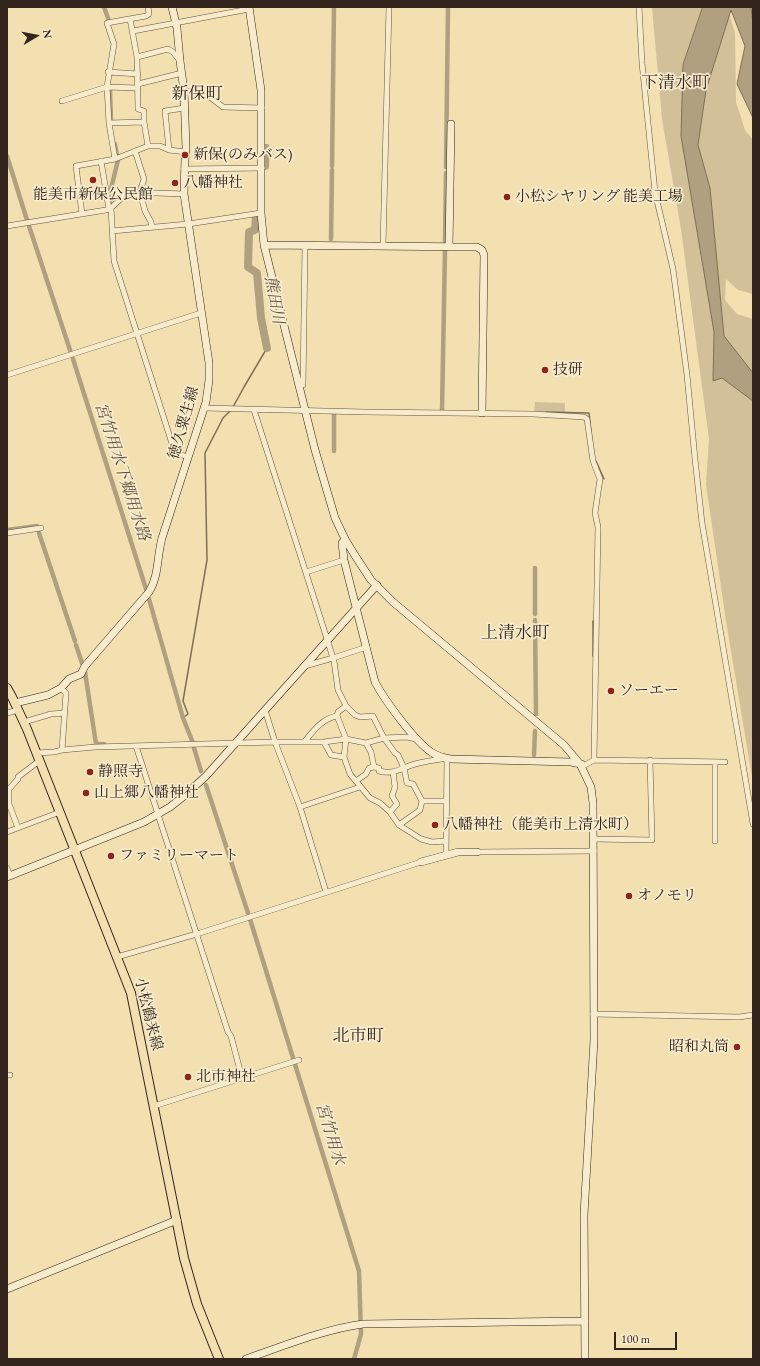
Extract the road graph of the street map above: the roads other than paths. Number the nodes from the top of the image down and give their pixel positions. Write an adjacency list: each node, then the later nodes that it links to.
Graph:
1 (148, 7): 6 (street)
2 (172, 7): 7 (street, 徳久粟生線)
3 (389, 7): 42 (street)
4 (639, 7): 102 (street)
5 (249, 8): 7 (street); 19 (street)
6 (130, 19): 8 (street); 11 (street)
7 (175, 23): 8 (street); 10 (street, 徳久粟生線)
8 (133, 31): 9 (street)
9 (137, 57): 10 (street); 13 (street)
10 (180, 61): 12 (street, 徳久粟生線)
11 (108, 72): 13 (street); 15 (street)
12 (182, 73): 14 (street); 16 (street, 徳久粟生線)
13 (138, 74): 14 (street)
14 (138, 86): 15 (street); 20 (street)
15 (107, 87): 17 (street); 21 (street)
16 (184, 91): 18 (street, 徳久粟生線); 19 (street)
17 (62, 101)
18 (184, 108): 24 (street); 26 (street, 徳久粟生線)
19 (262, 108): 29 (street)
20 (144, 122): 21 (street); 23 (street)
21 (109, 123): 27 (street)
22 (451, 124): 43 (street)
23 (148, 146): 24 (street); 25 (street)
24 (169, 150): 26 (street)
25 (135, 151): 27 (street); 31 (street)
26 (186, 152): 30 (street, 徳久粟生線)
27 (115, 159): 28 (street)
28 (101, 161): 33 (street); 35 (street)
29 (262, 168): 30 (street); 34 (street)
30 (184, 169): 32 (street, 徳久粟生線)
31 (140, 192): 32 (street); 33 (street); 38 (street)
32 (184, 194): 36 (street, 徳久粟生線)
33 (110, 209): 35 (street); 39 (street)
34 (261, 213): 36 (street); 40 (street)
35 (82, 214): 37 (street)
36 (188, 224): 38 (street); 44 (street, 徳久粟生線)
37 (7, 226)
38 (152, 227): 39 (street)
39 (112, 230): 45 (street)
40 (264, 245): 41 (street); 47 (street)
41 (305, 245): 42 (street); 47 (street)
42 (383, 246): 43 (street)
43 (449, 247): 51 (street)
44 (201, 313): 45 (street); 48 (street, 徳久粟生線)
45 (137, 334): 46 (street); 52 (street)
46 (7, 375)
47 (300, 386): 50 (street)
48 (204, 408): 49 (street); 52 (street, 徳久粟生線)
49 (254, 410): 50 (street); 57 (street)
50 (306, 410): 51 (street); 55 (street)
51 (482, 413): 86 (street)
52 (188, 457): 65 (street, 徳久粟生線)
53 (41, 528): 54 (street)
54 (7, 533)
55 (345, 539): 56 (street); 58 (street)
56 (344, 560): 57 (street); 59 (street)
57 (306, 572): 60 (street)
58 (377, 586): 59 (street); 90 (street)
59 (356, 609): 60 (street); 61 (street)
60 (327, 640): 62 (street); 63 (street)
61 (367, 647): 62 (street); 74 (street)
62 (333, 658): 63 (street); 66 (street)
63 (304, 666): 68 (street)
64 (7, 688): 67 (main road, 小松鶴来線)
65 (61, 688): 67 (street, 徳久粟生線); 70 (street)
66 (346, 706): 71 (street); 73 (street)
67 (17, 707): 69 (street); 72 (main road, 小松鶴来線)
68 (265, 710): 77 (street); 80 (street)
69 (7, 713)
70 (65, 713): 72 (street); 82 (street)
71 (337, 716): 75 (street); 76 (street)
72 (24, 722): 83 (main road, 小松鶴来線)
73 (384, 738): 74 (street); 79 (street); 92 (street)
74 (416, 738): 85 (street)
75 (346, 739): 78 (street); 79 (street); 84 (street)
76 (305, 741): 77 (street); 78 (street)
77 (275, 742): 80 (street); 98 (street)
78 (324, 742): 84 (street)
79 (366, 743): 91 (street)
80 (235, 744): 81 (street); 101 (street)
81 (136, 746): 82 (street); 101 (street)
82 (62, 750): 83 (street)
83 (38, 757): 99 (main road, 小松鶴来線); 104 (street)
84 (344, 757): 94 (street)
85 (446, 758): 90 (street); 92 (street); 97 (street)
86 (594, 760): 87 (street); 90 (street)
87 (650, 760): 88 (street); 106 (street)
88 (715, 762): 89 (street); 108 (street)
89 (725, 762)
90 (582, 764): 106 (street)
91 (374, 767): 93 (street); 94 (street)
92 (404, 768): 93 (street); 96 (street)
93 (393, 772): 100 (street)
94 (356, 781): 95 (street)
95 (360, 787): 98 (street); 100 (street)
96 (422, 801): 97 (street); 103 (street)
97 (446, 801): 107 (street)
98 (300, 808): 116 (street)
99 (60, 812): 104 (street); 109 (main road, 小松鶴来線)
100 (390, 812): 103 (street)
101 (158, 814): 109 (street); 117 (street)
102 (753, 824)
103 (399, 825): 107 (street)
104 (18, 828): 105 (street)
105 (7, 832)
106 (594, 839): 110 (street)
107 (446, 841): 112 (street)
108 (715, 841)
109 (75, 850): 115 (street); 118 (main road, 小松鶴来線)
110 (594, 851): 111 (street); 119 (street)
111 (477, 852): 112 (street)
112 (446, 855): 113 (street)
113 (422, 862): 116 (street)
114 (7, 868): 115 (street)
115 (9, 877)
116 (326, 892): 117 (street)
117 (196, 933): 118 (street); 122 (street)
118 (117, 957): 123 (main road, 小松鶴来線)
119 (593, 1014): 120 (street); 126 (street)
120 (753, 1015)
121 (299, 1060): 122 (street)
122 (242, 1078): 123 (street)
123 (154, 1106): 124 (main road, 小松鶴来線)
124 (177, 1220): 125 (street); 127 (main road, 小松鶴来線)
125 (7, 1289)
126 (585, 1321): 128 (street); 129 (street)
127 (219, 1359)
128 (246, 1359)
129 (585, 1359)

